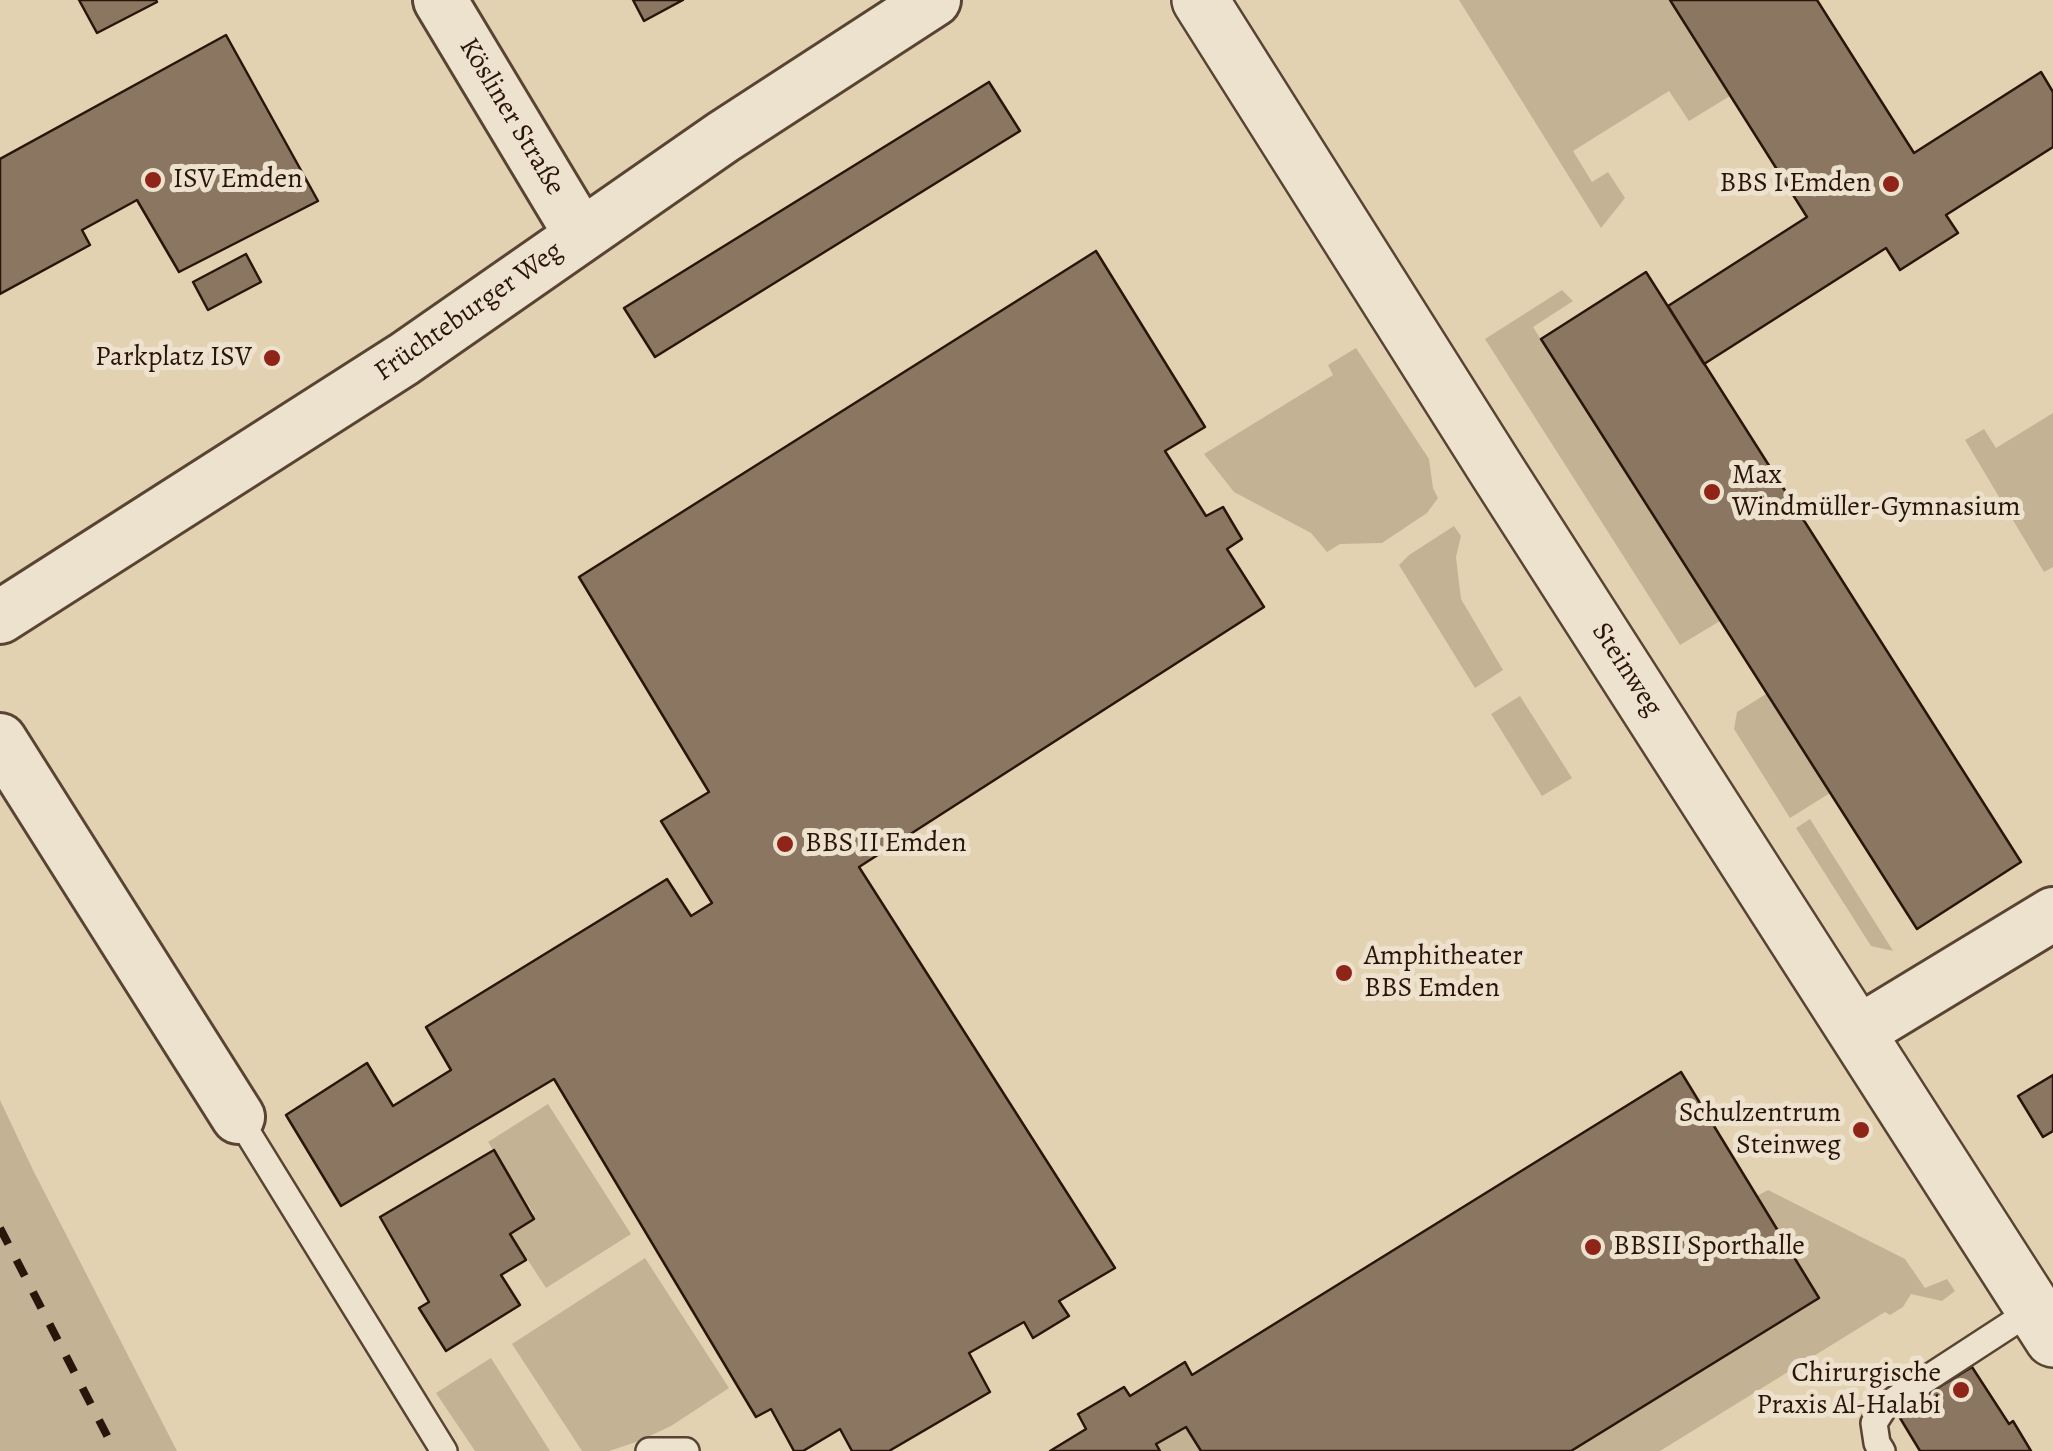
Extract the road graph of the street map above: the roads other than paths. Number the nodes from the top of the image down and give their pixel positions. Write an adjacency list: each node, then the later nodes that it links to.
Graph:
1 (440, 0): 4 (street, Kösliner Straße)
2 (934, 0): 4 (street, Früchteburger Weg)
3 (1200, 0): 8 (street, Steinweg)
4 (580, 235): 5 (street, Früchteburger Weg)
5 (0, 617)
6 (0, 740): 9 (street)
7 (2053, 914): 8 (street)
8 (1857, 1034): 10 (street, Steinweg)
9 (238, 1117): 11 (lane)
10 (2044, 1324): 14 (lane)
11 (444, 1451)
12 (649, 1451): 13 (lane)
13 (686, 1451)
14 (1882, 1451)

